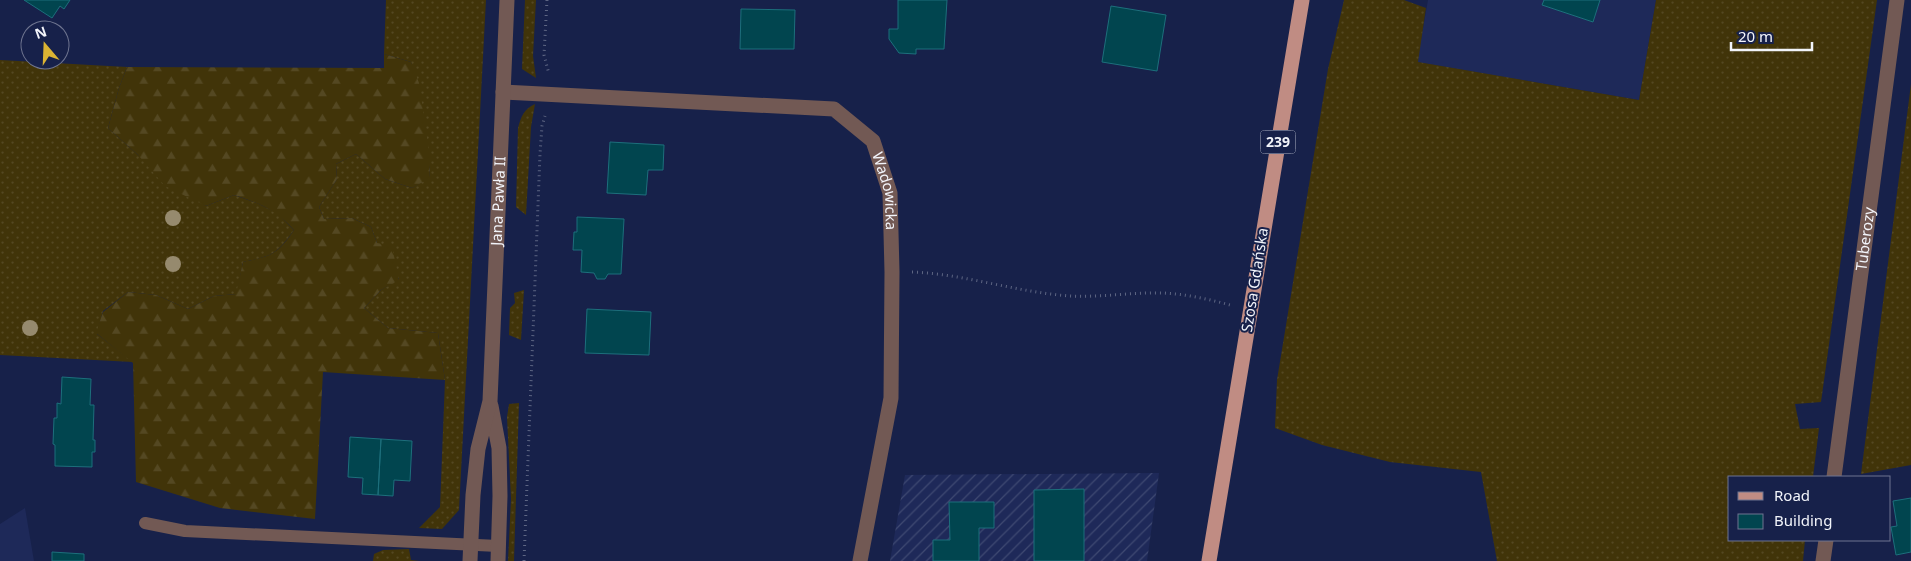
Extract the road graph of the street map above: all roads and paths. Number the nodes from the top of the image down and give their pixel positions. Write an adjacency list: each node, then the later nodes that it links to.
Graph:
1 (507, 0): 6 (street, Jana Pawła II)
2 (547, 0): 5 (path)
3 (1302, 0): 9 (main road, Szosa Gdańska / 239)
4 (1897, 0): 11 (street, Tuberozy)
5 (550, 76)
6 (503, 92): 8 (street, Wadowicka); 10 (street, Jana Pawła II)
7 (546, 111): 17 (path)
8 (892, 272): 9 (path); 18 (street, Wadowicka)
9 (1250, 309): 19 (main road, Szosa Gdańska / 239)
10 (490, 401): 14 (street, Jana Pawła II); 15 (street, Jana Pawła II)
11 (1834, 476)
12 (145, 523): 14 (lane)
13 (1826, 541): 20 (street)
14 (470, 546): 15 (lane); 16 (street, Jana Pawła II)
15 (498, 554)
16 (470, 561)
17 (524, 561)
18 (860, 561)
19 (1209, 561)
20 (1823, 561)

